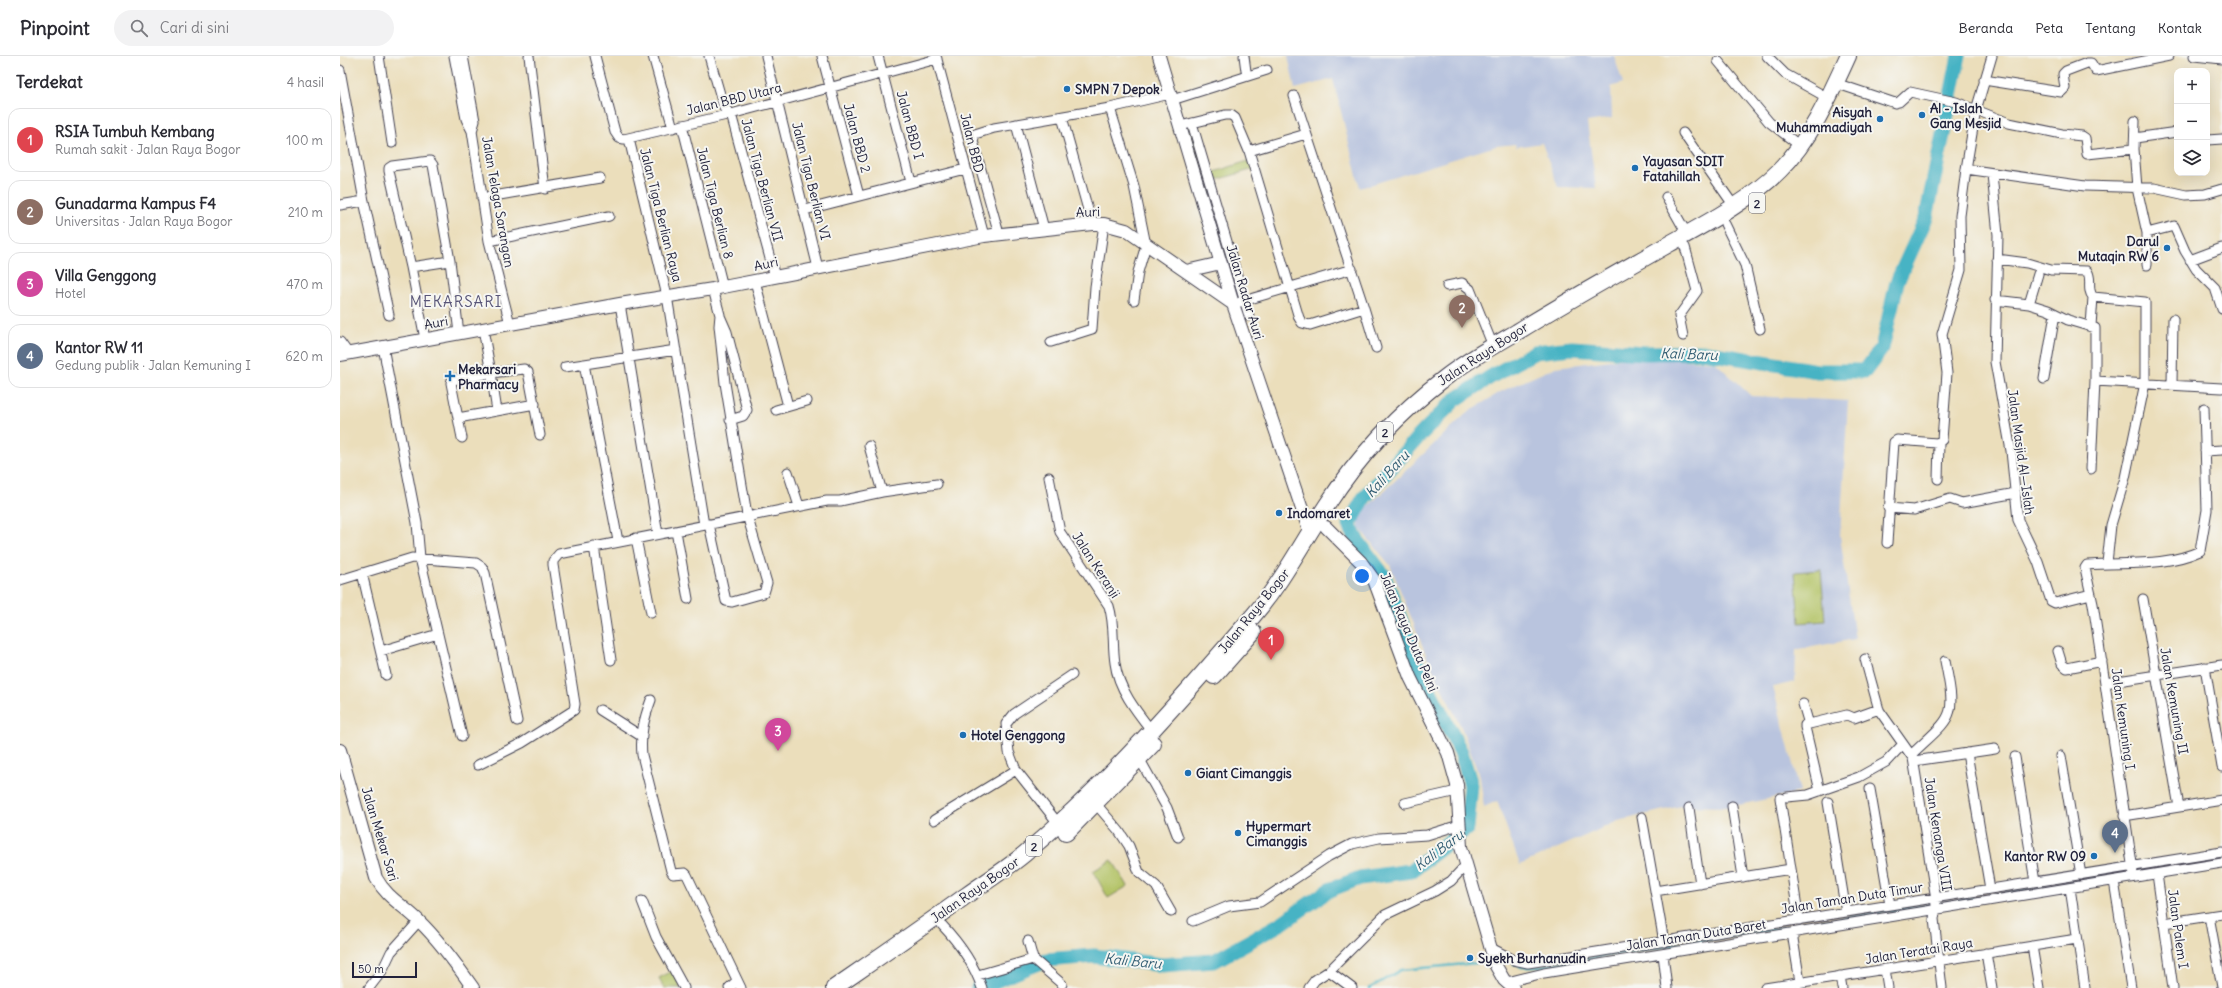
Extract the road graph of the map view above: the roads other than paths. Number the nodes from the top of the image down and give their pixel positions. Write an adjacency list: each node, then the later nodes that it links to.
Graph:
1 (379, 56): 52 (street)
2 (454, 56): 44 (street, Jalan Telaga Sarangan)
3 (463, 56): 44 (street, Jalan Telaga Sarangan)
4 (529, 56): 61 (street)
5 (595, 56): 49 (street)
6 (653, 56): 43 (street)
7 (710, 56): 36 (street, Jalan Tiga Berlian VII)
8 (766, 56): 33 (street, Jalan Tiga Berlian VI)
9 (822, 56): 29 (street, Jalan BBD 2)
10 (878, 56): 25 (street, Jalan BBD I)
11 (1159, 56): 31 (main road, Jalan Radar Auri)
12 (1244, 56): 24 (street)
13 (1767, 56): 32 (street)
14 (1848, 56): 32 (highway, Jalan Raya Bogor / 2)
15 (1858, 56): 28 (highway, Jalan Raya Bogor / 2)
16 (1992, 56): 26 (street)
17 (2169, 56): 26 (street)
18 (2194, 56): 20 (street)
19 (937, 58): 25 (street, Jalan BBD Utara); 56 (street, Jalan BBD)
20 (2222, 59)
21 (1718, 61): 53 (street)
22 (340, 70): 67 (street)
23 (1267, 70): 31 (street)
24 (1246, 71)
25 (883, 74): 29 (street, Jalan BBD Utara); 60 (street, Jalan BBD I)
26 (1984, 80): 35 (street)
27 (1214, 82): 31 (street)
28 (1844, 86): 35 (street); 73 (highway, Jalan Raya Bogor / 2)
29 (830, 88): 33 (street, Jalan BBD Utara); 64 (street, Jalan BBD 2)
30 (1294, 96): 47 (street)
31 (1171, 97): 34 (street); 42 (main road, Jalan Radar Auri)
32 (1828, 98): 53 (highway, Jalan Raya Bogor / 2)
33 (778, 101): 36 (street, Jalan BBD Utara); 70 (street, Jalan Tiga Berlian VI)
34 (1110, 108): 37 (street); 80 (street)
35 (1976, 110): 54 (street); 57 (street)
36 (731, 114): 41 (street, Jalan BBD Utara); 92 (street, Jalan Tiga Berlian VII)
37 (1062, 117): 40 (street); 72 (street)
38 (2135, 121): 48 (street)
39 (1192, 123): 42 (street); 55 (street); 101 (street)
40 (1016, 124): 74 (street); 76 (street)
41 (682, 125): 43 (street, Jalan BBD Utara); 96 (street, Jalan Tiga Berlian 8)
42 (1180, 126): 85 (main road, Jalan Radar Auri)
43 (673, 128): 49 (street, Jalan BBD Utara)
44 (472, 131): 66 (street, Jalan Telaga Sarangan)
45 (2174, 132): 48 (street)
46 (1683, 133): 69 (street)
47 (1306, 134): 55 (street); 89 (street)
48 (2134, 138): 54 (street)
49 (629, 139): 98 (street, Jalan Tiga Berlian Raya)
50 (2222, 139): 51 (street)
51 (2210, 140)
52 (392, 143)
53 (1800, 146): 69 (highway, Jalan Raya Bogor / 2)
54 (2134, 150): 62 (street)
55 (1249, 151): 97 (street)
56 (965, 169): 60 (street); 77 (street, Jalan BBD)
57 (1966, 169): 58 (street); 149 (street)
58 (1992, 174): 62 (street); 82 (street, Jalan Masjid Al—Islah)
59 (600, 178): 61 (street)
60 (911, 182): 64 (street)
61 (545, 188): 66 (street)
62 (2137, 188): 63 (street); 75 (street)
63 (2222, 189)
64 (859, 196): 70 (street)
65 (1666, 197): 78 (street)
66 (482, 198): 79 (street, Jalan Telaga Sarangan)
67 (364, 201): 68 (street); 110 (street)
68 (340, 206)
69 (1734, 206): 78 (highway, Jalan Raya Bogor / 2)
70 (805, 210): 88 (street, Jalan Tiga Berlian VI)
71 (609, 216): 79 (street)
72 (1098, 224): 74 (main road, Auri); 80 (main road, Auri); 122 (street)
73 (1725, 224): 78 (highway, Jalan Raya Bogor / 2); 117 (street)
74 (1044, 229): 76 (main road, Auri)
75 (2147, 233): 83 (street); 86 (street)
76 (998, 234): 77 (main road, Auri)
77 (984, 236): 88 (main road, Auri)
78 (1686, 240): 105 (highway, Jalan Raya Bogor / 2); 119 (street)
79 (489, 241): 114 (street, Jalan Telaga Sarangan)
80 (1146, 245): 90 (main road, Auri); 100 (street)
81 (2222, 248): 83 (street)
82 (1997, 260): 99 (street); 102 (street, Jalan Masjid Al—Islah)
83 (2190, 260): 95 (street)
84 (450, 261): 87 (street); 87 (street); 118 (street)
85 (1221, 263): 90 (main road); 104 (main road, Jalan Radar Auri)
86 (2147, 265)
87 (411, 268): 120 (street)
88 (818, 268): 92 (main road, Auri)
89 (1352, 269): 97 (street); 107 (street)
90 (1186, 271): 104 (main road, Auri)
91 (2038, 274): 106 (street)
92 (775, 277): 93 (main road, Auri)
93 (755, 281): 96 (main road, Auri); 141 (street)
94 (1447, 286): 123 (street)
95 (2218, 287): 108 (street)
96 (718, 288): 98 (main road, Auri); 111 (street, Jalan Tiga Berlian 8)
97 (1289, 288): 101 (street); 107 (street)
98 (667, 296): 103 (main road, Auri); 126 (street, Jalan Tiga Berlian Raya)
99 (2093, 297): 115 (street); 136 (street)
100 (1134, 300)
101 (1245, 300): 104 (street); 112 (street)
102 (1996, 300): 106 (street); 159 (street, Jalan Masjid Al—Islah)
103 (620, 304): 114 (main road, Auri); 128 (street)
104 (1232, 304): 166 (main road, Jalan Radar Auri)
105 (1572, 304): 123 (highway, Jalan Raya Bogor / 2); 164 (highway, Jalan Raya Bogor / 2)
106 (2029, 304): 109 (street)
107 (1364, 308): 125 (street)
108 (2222, 308)
109 (2055, 314): 115 (street); 132 (street)
110 (389, 315)
111 (720, 316): 133 (street); 135 (street)
112 (1249, 316)
113 (2173, 318): 137 (street)
114 (510, 324): 116 (main road, Auri)
115 (2091, 326): 134 (street)
116 (483, 329): 118 (main road, Auri); 131 (street)
117 (1760, 329)
118 (459, 333): 120 (main road, Auri)
119 (1683, 336)
120 (425, 339): 124 (main road, Auri)
121 (340, 342): 127 (street)
122 (1051, 342)
123 (1493, 346): 166 (highway, Jalan Raya Bogor / 2)
124 (383, 347): 127 (main road, Auri); 172 (street)
125 (1376, 348)
126 (676, 350): 128 (street); 163 (street, Jalan Tiga Berlian Raya)
127 (344, 354)
128 (628, 357): 129 (street); 167 (street)
129 (584, 364): 130 (street); 169 (street)
130 (565, 367)
131 (491, 373): 140 (street); 144 (street); 145 (street)
132 (2044, 379)
133 (739, 380): 135 (street); 146 (street)
134 (2095, 381): 136 (street); 153 (street)
135 (725, 383): 146 (street)
136 (2145, 383): 137 (street); 173 (street)
137 (2172, 385): 138 (street)
138 (2222, 388)
139 (807, 401): 141 (street)
140 (535, 404): 144 (street); 147 (street)
141 (788, 406): 143 (street)
142 (2204, 408): 152 (street)
143 (776, 410)
144 (497, 411): 145 (street)
145 (458, 418): 148 (street)
146 (730, 420): 162 (street)
147 (540, 435)
148 (462, 438)
149 (1939, 443): 156 (street); 161 (street)
150 (869, 446): 158 (street)
151 (2222, 450): 152 (street)
152 (2205, 451): 173 (street)
153 (2091, 469)
154 (788, 472): 160 (street)
155 (1049, 477): 200 (street, Jalan Keranji)
156 (1938, 479)
157 (938, 484): 158 (street)
158 (882, 492): 160 (street)
159 (2016, 493): 161 (street); 176 (street, Jalan Masjid Al—Islah)
160 (799, 506): 162 (street)
161 (1888, 508): 170 (street)
162 (747, 515): 163 (street); 163 (street, Jalan Tiga Berlian Raya)
163 (706, 524): 165 (street)
164 (1326, 527): 181 (highway, Jalan Raya Bogor / 2); 216 (main road, Jalan Raya Duta Pelni)
165 (676, 531): 167 (street); 177 (street)
166 (1310, 533): 181 (highway, Jalan Raya Bogor / 2)
167 (658, 534): 168 (street)
168 (636, 538): 169 (street); 179 (street)
169 (618, 541): 171 (street)
170 (1887, 543)
171 (594, 546): 185 (street); 212 (street)
172 (420, 558): 174 (street); 180 (street); 198 (street)
173 (2107, 563): 176 (street, Jalan Kemuning I)
174 (362, 573): 175 (street); 182 (street)
175 (340, 580)
176 (2091, 594): 186 (street, Jalan Kemuning I)
177 (688, 599)
178 (2143, 599): 191 (street, Jalan Kemuning II)
179 (651, 612)
180 (438, 634): 182 (street); 201 (street)
181 (1229, 650): 200 (highway, Jalan Raya Bogor / 2); 209 (highway, Jalan Raya Bogor / 2)
182 (380, 651): 192 (street)
183 (2058, 651): 186 (street)
184 (1865, 659): 196 (street)
185 (611, 660)
186 (2102, 661): 193 (street, Jalan Kemuning I)
187 (1945, 662): 210 (street)
188 (2222, 665): 189 (street)
189 (2205, 668): 191 (street); 213 (street)
190 (1072, 675): 214 (street)
191 (2156, 675): 193 (street); 223 (street, Jalan Kemuning II)
192 (386, 676)
193 (2105, 683): 225 (street, Jalan Kemuning I)
194 (651, 700): 202 (street)
195 (1803, 704): 199 (street)
196 (1879, 709): 199 (street); 203 (street)
197 (600, 710): 202 (street)
198 (517, 721)
199 (1805, 725): 217 (street)
200 (1151, 730): 229 (highway, Jalan Raya Bogor / 2)
201 (462, 736)
202 (641, 736): 271 (street)
203 (1903, 744): 210 (street); 217 (street)
204 (1995, 749): 206 (street)
205 (340, 750): 211 (main road, Jalan Mekar Sari)
206 (1967, 753): 210 (street); 243 (street)
207 (2061, 756): 237 (street)
208 (2016, 757): 240 (street)
209 (1139, 758): 221 (highway, Jalan Raya Bogor / 2); 230 (street)
210 (1913, 758): 246 (street, Jalan Kenanga VIII)
211 (342, 765): 253 (main road, Jalan Mekar Sari)
212 (478, 765)
213 (2222, 767)
214 (1016, 770): 227 (street); 229 (street)
215 (1870, 789): 247 (street)
216 (1457, 791): 220 (street); 228 (main road, Jalan Raya Duta Pelni)
217 (1820, 791): 234 (street)
218 (2222, 800): 223 (street)
219 (1828, 802): 249 (street)
220 (1405, 803)
221 (1096, 804): 229 (highway, Jalan Raya Bogor / 2); 248 (street)
222 (1732, 806): 238 (street)
223 (2179, 807): 225 (street)
224 (1689, 808): 241 (street)
225 (2124, 816): 235 (street, Jalan Kemuning I)
226 (1642, 817): 244 (street)
227 (934, 820)
228 (1459, 827): 233 (main road, Jalan Raya Duta Pelni); 254 (street)
229 (1063, 828): 256 (highway, Jalan Raya Bogor / 2); 281 (highway, Jalan Raya Bogor / 2)
230 (1178, 837)
231 (2222, 852): 235 (street, Jalan Taman Duta Timur)
232 (2222, 863): 236 (street, Jalan Taman Duta Baret)
233 (1465, 866): 262 (main road, Jalan Raya Duta Pelni); 268 (street)
234 (1791, 869): 238 (street); 252 (street)
235 (2133, 871): 236 (street, Jalan Taman Duta Baret); 237 (street, Jalan Taman Duta Timur); 239 (street, Jalan Taman Duta Baret)
236 (2157, 874): 255 (street, Jalan Palem I)
237 (2081, 875): 240 (street, Jalan Taman Duta Timur)
238 (1742, 877): 241 (street)
239 (2114, 881): 242 (street, Jalan Taman Duta Baret); 293 (street)
240 (2035, 882): 243 (street, Jalan Taman Duta Timur)
241 (1700, 884): 244 (street)
242 (2070, 888): 246 (street, Jalan Taman Duta Baret); 258 (street)
243 (1990, 889): 246 (street, Jalan Taman Duta Timur)
244 (1655, 891): 260 (street)
245 (642, 901): 279 (street)
246 (1936, 903): 247 (street, Jalan Taman Duta Timur); 257 (street, Jalan Taman Duta Baret); 266 (street, Jalan Kenanga VIII)
247 (1890, 905): 249 (street, Jalan Taman Duta Timur)
248 (1171, 912)
249 (1846, 912): 252 (street, Jalan Taman Duta Timur)
250 (2222, 914): 251 (street)
251 (2209, 916): 255 (street); 276 (street)
252 (1799, 920): 260 (street, Jalan Taman Duta Timur)
253 (419, 921): 277 (street); 278 (main road, Jalan Mekar Sari)
254 (1193, 921)
255 (2164, 923): 294 (street, Jalan Palem I)
256 (942, 925): 269 (street); 282 (highway, Jalan Raya Bogor / 2)
257 (1792, 933): 263 (street, Jalan Taman Duta Baret); 275 (street)
258 (2077, 939): 261 (street, Jalan Teratai Raya); 292 (street)
259 (1028, 941): 265 (street)
260 (1664, 942): 262 (street, Jalan Taman Duta Timur)
261 (2032, 946): 264 (street, Jalan Teratai Raya); 291 (street)
262 (1490, 949): 274 (main road, Jalan Raya Duta Pelni)
263 (1663, 954): 274 (street, Jalan Taman Duta Baret); 285 (street)
264 (1986, 954): 266 (street, Jalan Teratai Raya); 290 (street)
265 (1034, 960): 269 (street); 272 (street)
266 (1939, 961): 267 (street, Jalan Teratai Raya); 289 (street, Jalan Kenanga VIII)
267 (1885, 969): 270 (street, Jalan Teratai Raya); 288 (street)
268 (1329, 971): 273 (street); 284 (street)
269 (978, 976): 283 (street)
270 (1840, 976): 275 (street, Jalan Teratai Raya); 287 (street)
271 (739, 984): 280 (street)
272 (1062, 984)
273 (1349, 985)
274 (1510, 985)
275 (1800, 985): 286 (street, Jalan Teratai Raya)
276 (2222, 987)
277 (369, 988)
278 (473, 988)
279 (684, 988)
280 (729, 988)
281 (834, 988)
282 (849, 988)
283 (982, 988)
284 (1310, 988)
285 (1667, 988)
286 (1765, 988)
287 (1842, 988)
288 (1888, 988)
289 (1942, 988)
290 (1992, 988)
291 (2038, 988)
292 (2085, 988)
293 (2131, 988)
294 (2173, 988)

